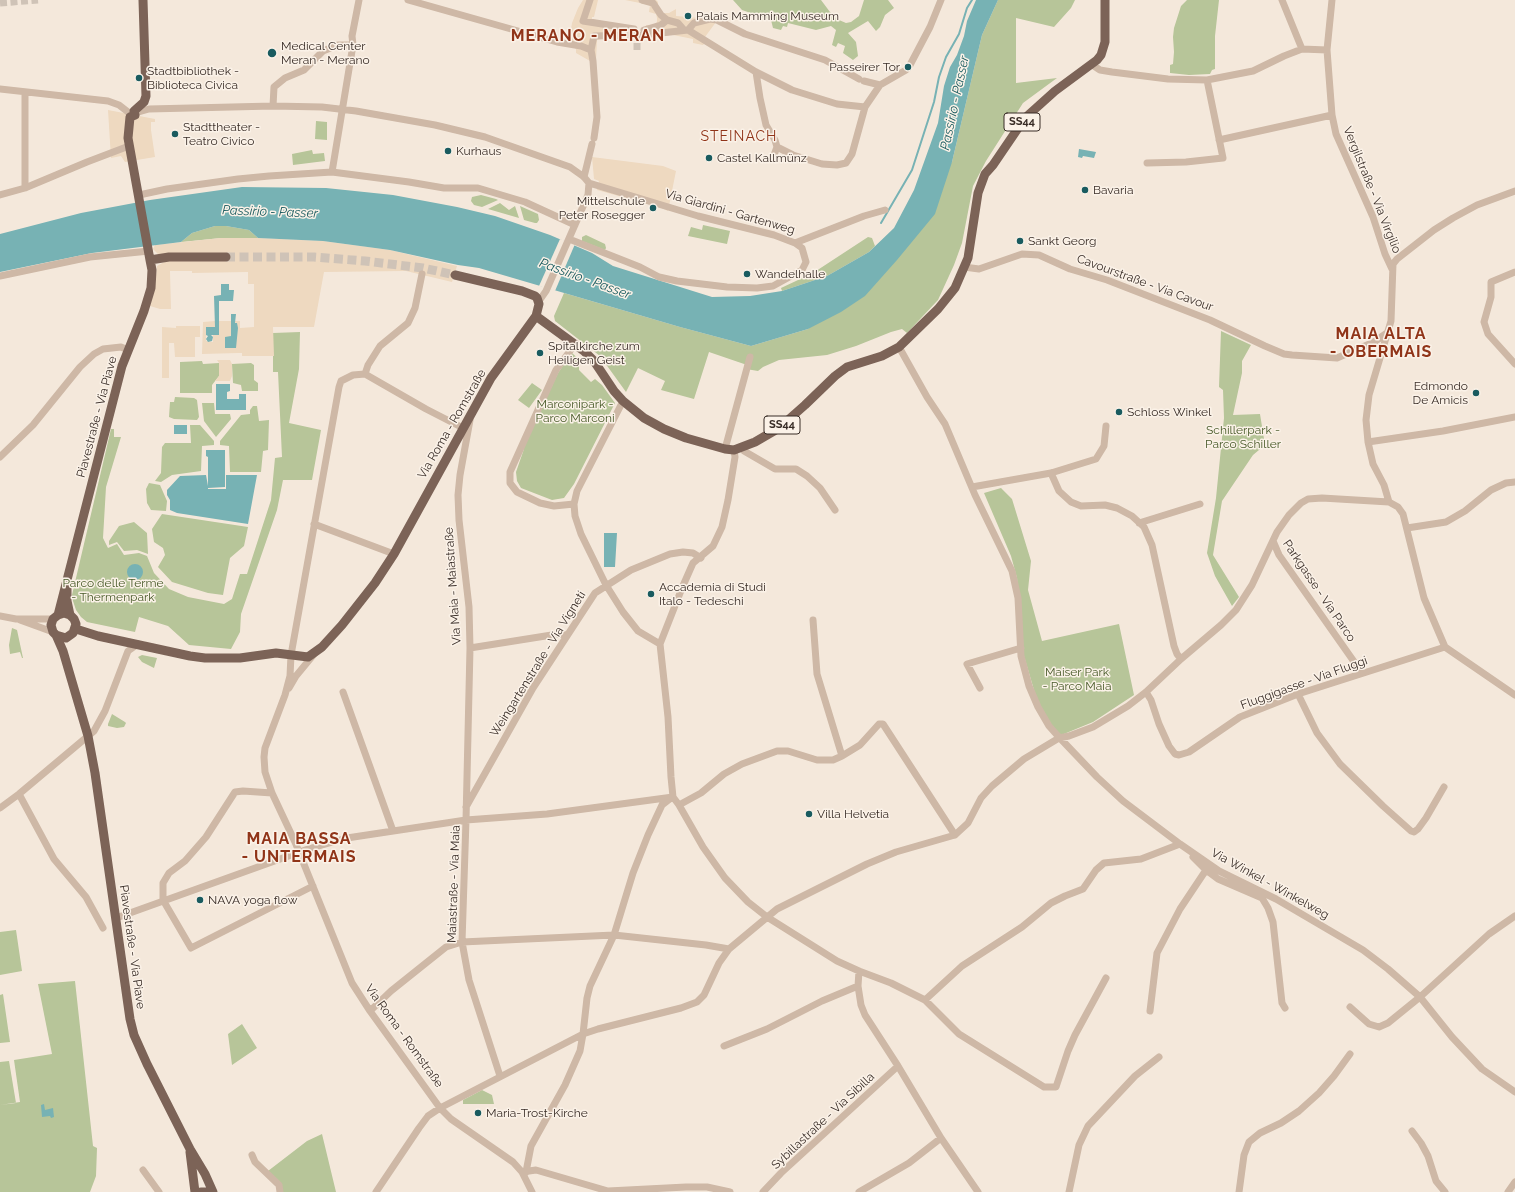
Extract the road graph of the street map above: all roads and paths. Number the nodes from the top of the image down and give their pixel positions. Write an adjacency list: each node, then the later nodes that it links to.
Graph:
1 (143, 0): 27 (main road)
2 (359, 0): 14 (street)
3 (408, 0): 15 (street)
4 (590, 0): 11 (street)
5 (642, 0): 10 (street)
6 (942, 0): 21 (street)
7 (1106, 0): 18 (main road, SS44)
8 (1282, 0): 16 (street)
9 (1332, 0): 17 (street, Vergilstraße - Via Virgilio)
10 (667, 20): 12 (street); 13 (street)
11 (634, 29)
12 (644, 30)
13 (686, 30): 15 (street); 19 (street); 21 (street)
14 (353, 45): 24 (street); 26 (street)
15 (591, 50): 35 (street)
16 (1302, 50): 17 (street); 20 (street)
17 (1327, 50): 28 (street, Vergilstraße - Via Virgilio)
18 (1091, 64): 20 (street); 47 (main road, SS44)
19 (756, 72): 25 (street); 30 (street)
20 (1206, 80): 29 (street)
21 (880, 85): 25 (street)
22 (0, 89): 23 (street)
23 (25, 92): 27 (street); 37 (street)
24 (273, 106): 26 (street); 27 (street)
25 (865, 107): 30 (street)
26 (343, 109): 34 (street); 35 (street)
27 (132, 113): 31 (main road, Piavestraße - Via Piave)
28 (1332, 115): 29 (street); 48 (street, Vergilstraße - Via Virgilio)
29 (1219, 140): 33 (street)
30 (776, 143): 32 (street)
31 (129, 146): 37 (street); 40 (main road, Piavestraße - Via Piave)
32 (774, 155)
33 (1148, 163)
34 (332, 172): 40 (street); 42 (street)
35 (584, 177): 36 (street)
36 (589, 183): 42 (street); 44 (street, Via Giardini - Gartenweg)
37 (25, 188): 39 (street)
38 (1515, 191): 48 (street)
39 (0, 195)
40 (139, 197): 45 (main road, Piavestraße - Via Piave)
41 (885, 210): 44 (street, Via Giardini - Gartenweg)
42 (575, 225): 43 (street)
43 (568, 240): 44 (street); 53 (street)
44 (795, 243)
45 (149, 252): 46 (main road); 52 (street); 58 (main road, Piavestraße - Via Piave)
46 (226, 257)
47 (964, 267): 55 (street, Cavourstraße - Via Cavour); 57 (main road, SS44)
48 (1392, 268): 55 (street)
49 (1515, 272): 60 (street)
50 (422, 274): 61 (street)
51 (455, 275): 53 (main road)
52 (0, 276)
53 (539, 301): 54 (main road)
54 (536, 316): 56 (main road); 63 (main road, Via Roma - Romstraße)
55 (1386, 333): 67 (street)
56 (575, 344): 62 (main road); 75 (street)
57 (899, 347): 69 (main road, SS44); 73 (street, Via Winkel - Winkelweg)
58 (128, 350): 70 (street); 84 (main road, Piavestraße - Via Piave)
59 (750, 357): 68 (street)
60 (1515, 364)
61 (365, 374): 66 (street); 79 (street)
62 (623, 401): 68 (main road); 75 (street)
63 (471, 413): 66 (main road, Via Roma - Romstraße); 98 (street, Via Maia - Maiastraße)
64 (1515, 417): 67 (street)
65 (1106, 426): 71 (street)
66 (463, 428): 82 (main road, Via Roma - Romstraße)
67 (1368, 442): 74 (street)
68 (725, 449): 69 (main road)
69 (738, 449): 77 (street); 83 (street)
70 (0, 457)
71 (1051, 473): 73 (street); 78 (street)
72 (1515, 482): 80 (street)
73 (972, 487): 99 (street, Via Winkel - Winkelweg)
74 (1389, 502): 80 (street); 81 (street)
75 (574, 504): 85 (street)
76 (1200, 504): 78 (street)
77 (835, 510)
78 (1139, 523): 103 (street)
79 (314, 524): 82 (street); 102 (street)
80 (1407, 528): 97 (street)
81 (1273, 541): 103 (street); 104 (street, Parkgasse - Via Parco)
82 (395, 552): 101 (main road, Via Roma - Romstraße)
83 (701, 558): 85 (street, Weingartenstraße - Via Vigneti); 96 (street)
84 (66, 583): 86 (main road, Piavestraße - Via Piave); 88 (main road, Piavestraße - Via Piave)
85 (606, 584): 93 (street, Weingartenstraße - Via Vigneti); 96 (street)
86 (70, 615): 88 (main road); 91 (main road, Piavestraße - Via Piave)
87 (0, 616): 89 (street)
88 (55, 617): 89 (street); 92 (main road, Piavestraße - Via Piave)
89 (16, 618): 92 (street)
90 (813, 620): 113 (street)
91 (76, 629): 94 (main road); 95 (main road)
92 (54, 633): 94 (main road); 100 (main road, Piavestraße - Via Piave)
93 (567, 635): 98 (street); 119 (street, Weingartenstraße - Via Vigneti)
94 (66, 638): 100 (main road, Piavestraße - Via Piave)
95 (138, 644): 102 (main road); 111 (street)
96 (660, 644): 117 (street)
97 (1445, 647): 104 (street, Fluggigasse - Via Fluggi); 110 (street)
98 (470, 648): 119 (street, Via Maia - Maiastraße)
99 (1021, 648): 105 (street); 112 (street, Via Winkel - Winkelweg)
100 (63, 651): 111 (main road, Piavestraße - Via Piave)
101 (316, 653): 102 (main road); 109 (street)
102 (291, 655): 109 (street)
103 (1181, 659): 107 (street)
104 (1362, 673): 108 (street, Fluggigasse - Via Fluggi)
105 (980, 688)
106 (343, 692): 122 (street)
107 (1146, 692): 108 (street, Fluggigasse - Via Fluggi); 112 (street)
108 (1298, 694): 114 (street)
109 (285, 695): 115 (street)
110 (1515, 695)
111 (88, 736): 116 (street); 132 (main road, Piavestraße - Via Piave)
112 (1059, 738): 123 (street); 124 (street, Via Winkel - Winkelweg)
113 (842, 756): 118 (street); 123 (street)
114 (1444, 787)
115 (272, 793): 126 (street, Via Roma - Romstraße); 129 (street)
116 (19, 794): 120 (street); 133 (street)
117 (673, 797): 118 (street); 121 (street); 134 (street)
118 (679, 805): 131 (street)
119 (466, 807): 121 (street, Maiastraße - Via Maia)
120 (0, 808)
121 (466, 820): 122 (street); 135 (street, Maiastraße - Via Maia)
122 (393, 831): 126 (street)
123 (955, 835): 131 (street)
124 (1180, 844): 125 (street, Via Winkel - Winkelweg); 141 (street)
125 (1188, 850): 127 (street); 140 (street, Via Winkel - Winkelweg)
126 (301, 856): 128 (street, Via Roma - Romstraße); 129 (street)
127 (1206, 870): 143 (street); 145 (street)
128 (313, 886): 129 (street); 144 (street, Via Roma - Romstraße)
129 (163, 900): 132 (street)
130 (1515, 916): 140 (street)
131 (767, 917): 136 (street); 137 (street)
132 (116, 918): 156 (main road, Piavestraße - Via Piave)
133 (103, 928)
134 (614, 935): 135 (street); 136 (street); 146 (street)
135 (462, 942): 144 (street); 151 (street, Maiastraße - Via Maia)
136 (729, 949): 146 (street)
137 (859, 971): 139 (street); 141 (street)
138 (1106, 978): 141 (street)
139 (858, 986): 147 (street); 150 (street)
140 (1420, 997): 142 (street); 152 (street, Via Winkel - Winkelweg)
141 (925, 1000)
142 (1350, 1007)
143 (1284, 1008)
144 (370, 1011): 153 (street, Via Roma - Romstraße)
145 (1150, 1011)
146 (583, 1034): 151 (street); 159 (street)
147 (724, 1046)
148 (1350, 1054): 175 (street)
149 (1159, 1057): 174 (street)
150 (898, 1066): 155 (street); 171 (street, Sybillastraße - Via Sibilla)
151 (500, 1076): 153 (street)
152 (1515, 1092)
153 (440, 1108): 159 (street, Via Roma - Romstraße); 167 (street)
154 (1412, 1131): 176 (street)
155 (941, 1138): 172 (street); 173 (street)
156 (190, 1149): 162 (main road, Piavestraße - Via Piave); 165 (main road, Piavestraße - Via Piave)
157 (252, 1155): 166 (street)
158 (143, 1170): 161 (street)
159 (524, 1172): 168 (street, Via Roma - Romstraße); 169 (street)
160 (1515, 1182): 177 (street)
161 (159, 1192)
162 (195, 1192)
163 (201, 1192): 164 (main road)
164 (206, 1192)
165 (213, 1192)
166 (280, 1192)
167 (376, 1192)
168 (532, 1192)
169 (608, 1192): 170 (street)
170 (730, 1192)
171 (763, 1192)
172 (859, 1192)
173 (978, 1192)
174 (1069, 1192)
175 (1239, 1192)
176 (1445, 1192)
177 (1508, 1192)

